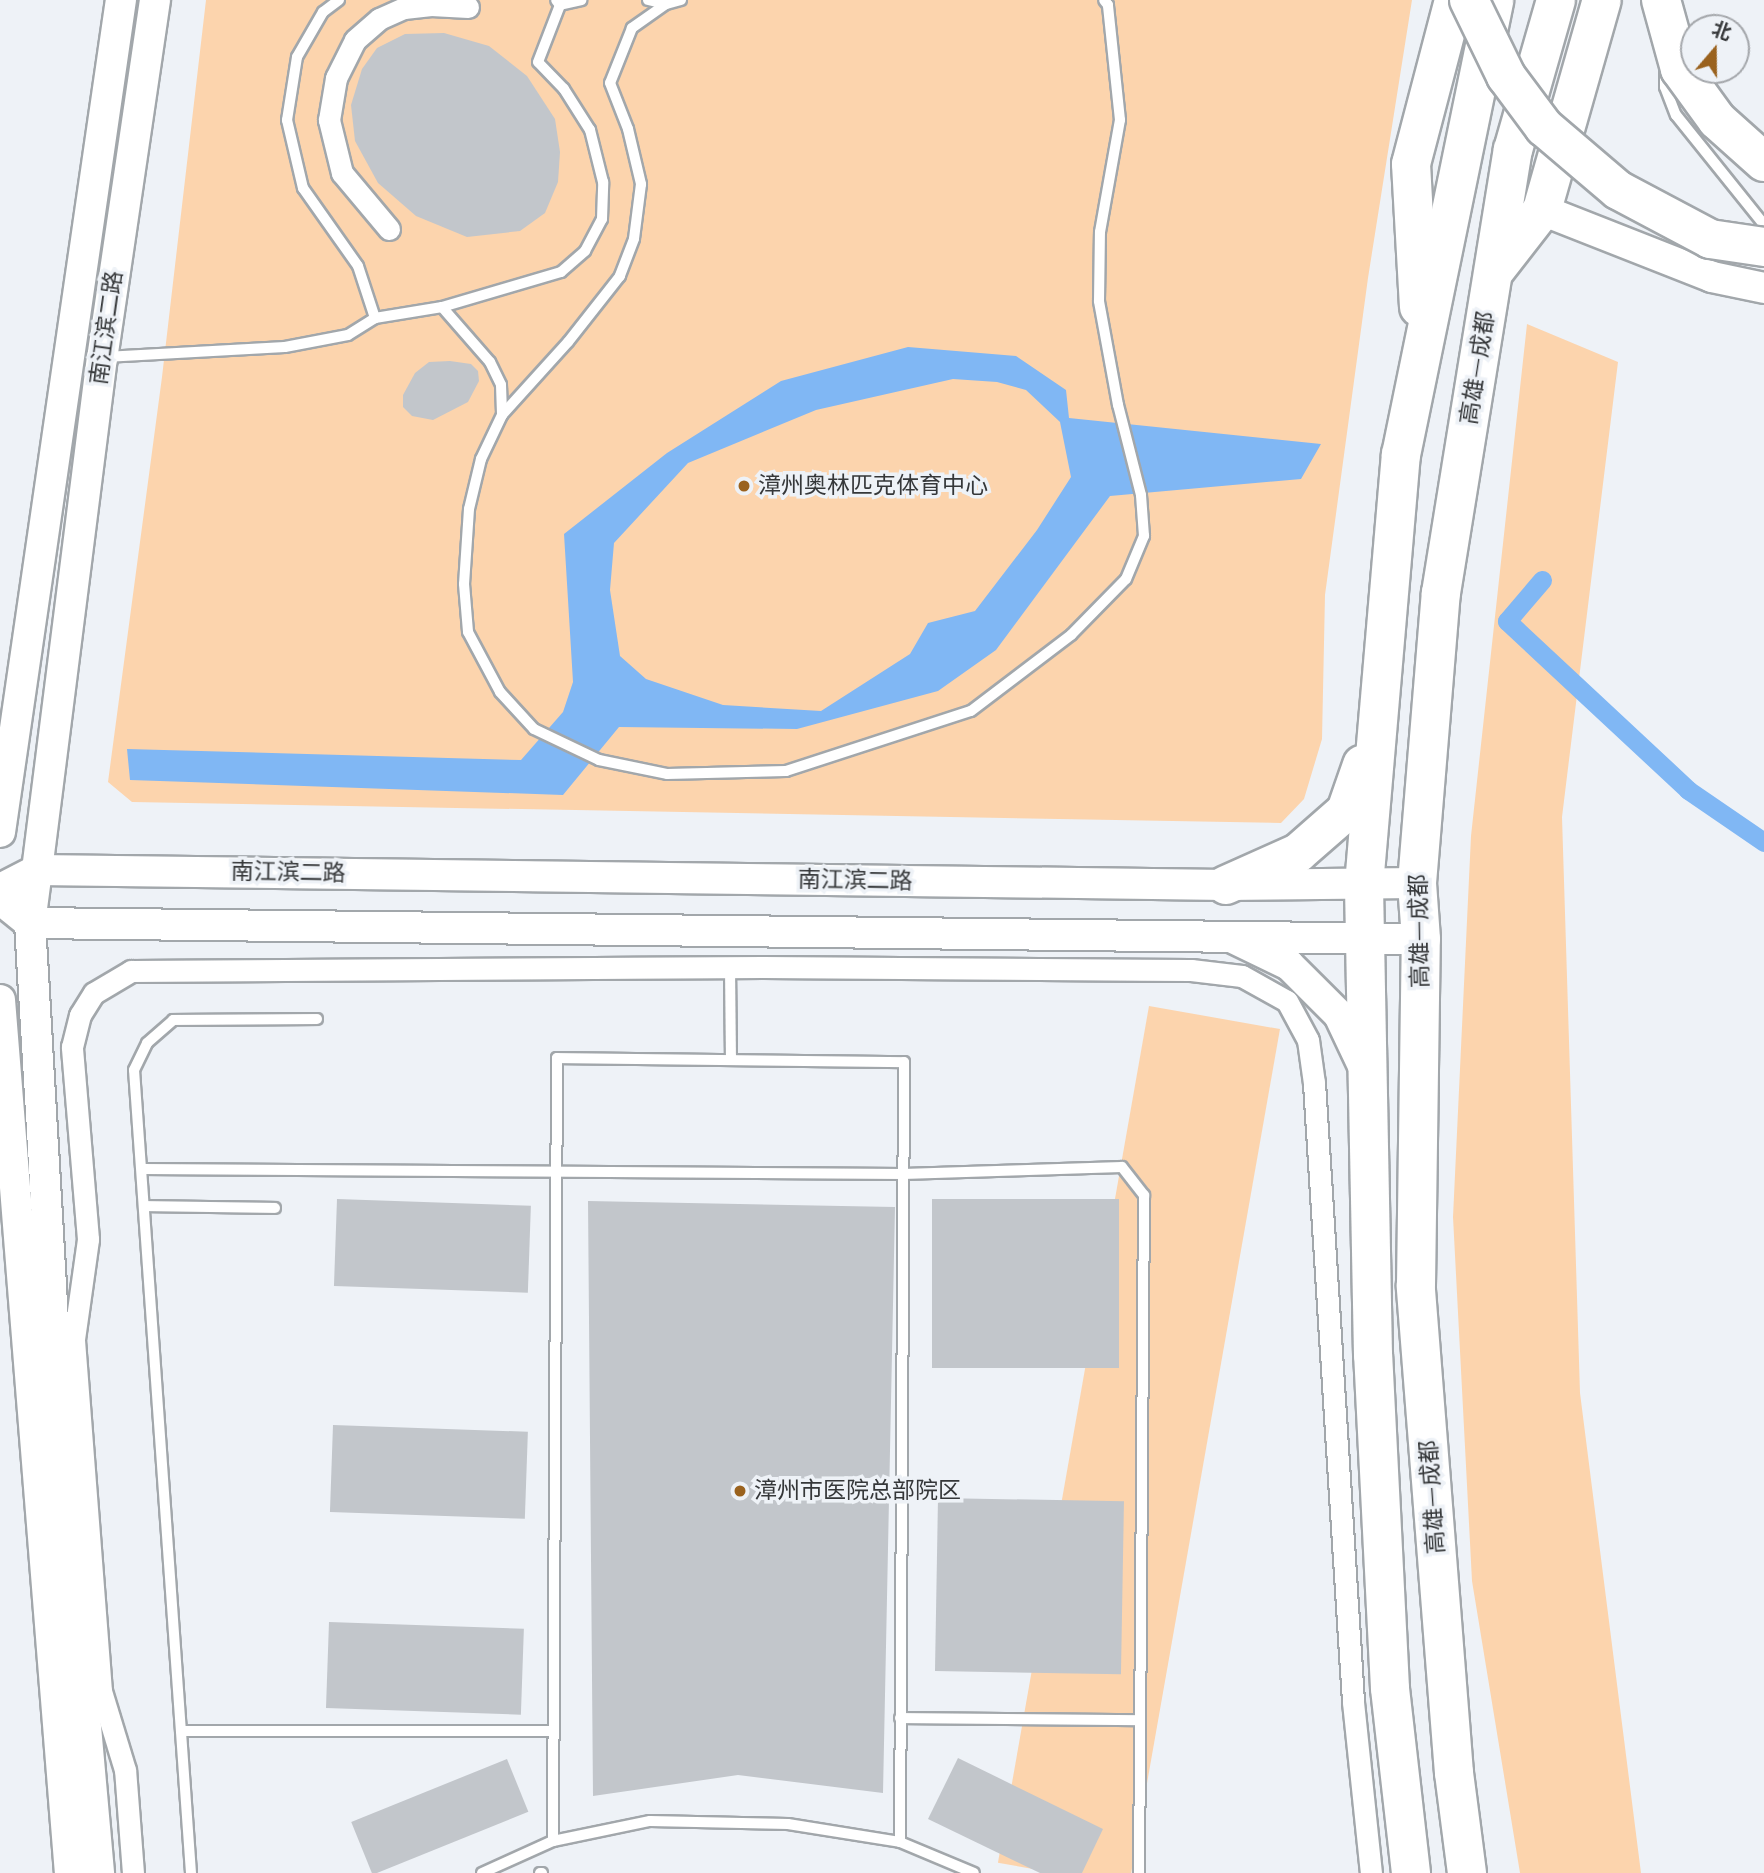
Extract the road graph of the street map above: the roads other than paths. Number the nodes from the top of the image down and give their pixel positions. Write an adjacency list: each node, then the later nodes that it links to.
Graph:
1 (121, 0): 32 (street, 南江滨二路)
2 (155, 0): 29 (street, 南江滨二路)
3 (339, 0): 27 (lane)
4 (581, 0): 14 (lane)
5 (648, 0): 16 (lane)
6 (681, 0): 16 (lane)
7 (1104, 0): 30 (lane)
8 (1454, 0): 28 (highway)
9 (1469, 0): 23 (highway, bridge)
10 (1494, 0): 28 (highway)
11 (1556, 0): 24 (highway, 高雄—成都)
12 (1602, 0): 20 (highway)
13 (431, 3): 15 (street); 18 (street)
14 (558, 3): 26 (lane)
15 (404, 4): 21 (street)
16 (666, 4): 30 (lane)
17 (1668, 6): 19 (highway, bridge); 22 (lane)
18 (468, 7)
19 (1764, 162)
20 (1542, 210): 24 (highway); 25 (street)
21 (389, 229)
22 (1764, 232)
23 (1764, 247)
24 (1493, 274): 34 (highway, 高雄—成都)
25 (1764, 288)
26 (442, 307): 27 (lane); 30 (lane)
27 (375, 318): 29 (lane)
28 (1423, 347): 31 (highway)
29 (102, 357): 33 (street, 南江滨二路)
30 (502, 415)
31 (1378, 723): 35 (highway); 36 (highway)
32 (0, 832)
33 (37, 870): 35 (street, 南江滨二路); 37 (street); 39 (street)
34 (1418, 883): 36 (street, 南江滨二路); 42 (highway, 高雄—成都)
35 (1226, 885): 36 (street, 南江滨二路)
36 (1364, 885): 41 (highway)
37 (0, 888)
38 (0, 899): 39 (street)
39 (30, 923): 40 (street); 60 (street)
40 (1227, 934): 41 (street); 47 (street)
41 (1365, 937): 42 (street); 47 (highway)
42 (1421, 939): 68 (highway, 高雄—成都)
43 (730, 967): 46 (lane); 61 (street); 66 (street)
44 (0, 1000): 59 (street)
45 (317, 1019): 48 (lane)
46 (731, 1060): 49 (lane); 50 (lane)
47 (1368, 1076): 67 (highway)
48 (142, 1169): 49 (lane); 51 (lane)
49 (556, 1172): 50 (lane); 56 (lane)
50 (903, 1174): 53 (lane); 54 (lane)
51 (145, 1206): 52 (lane); 55 (lane)
52 (275, 1208)
53 (900, 1718): 54 (lane); 58 (lane)
54 (1139, 1720): 65 (lane)
55 (181, 1731): 56 (lane); 62 (lane)
56 (554, 1731): 57 (lane)
57 (553, 1841): 58 (lane); 63 (lane)
58 (900, 1842): 64 (lane)
59 (70, 1873)
60 (99, 1873)
61 (133, 1873)
62 (191, 1873)
63 (482, 1873)
64 (974, 1873)
65 (1139, 1873)
66 (1371, 1873)
67 (1411, 1873)
68 (1467, 1873)

